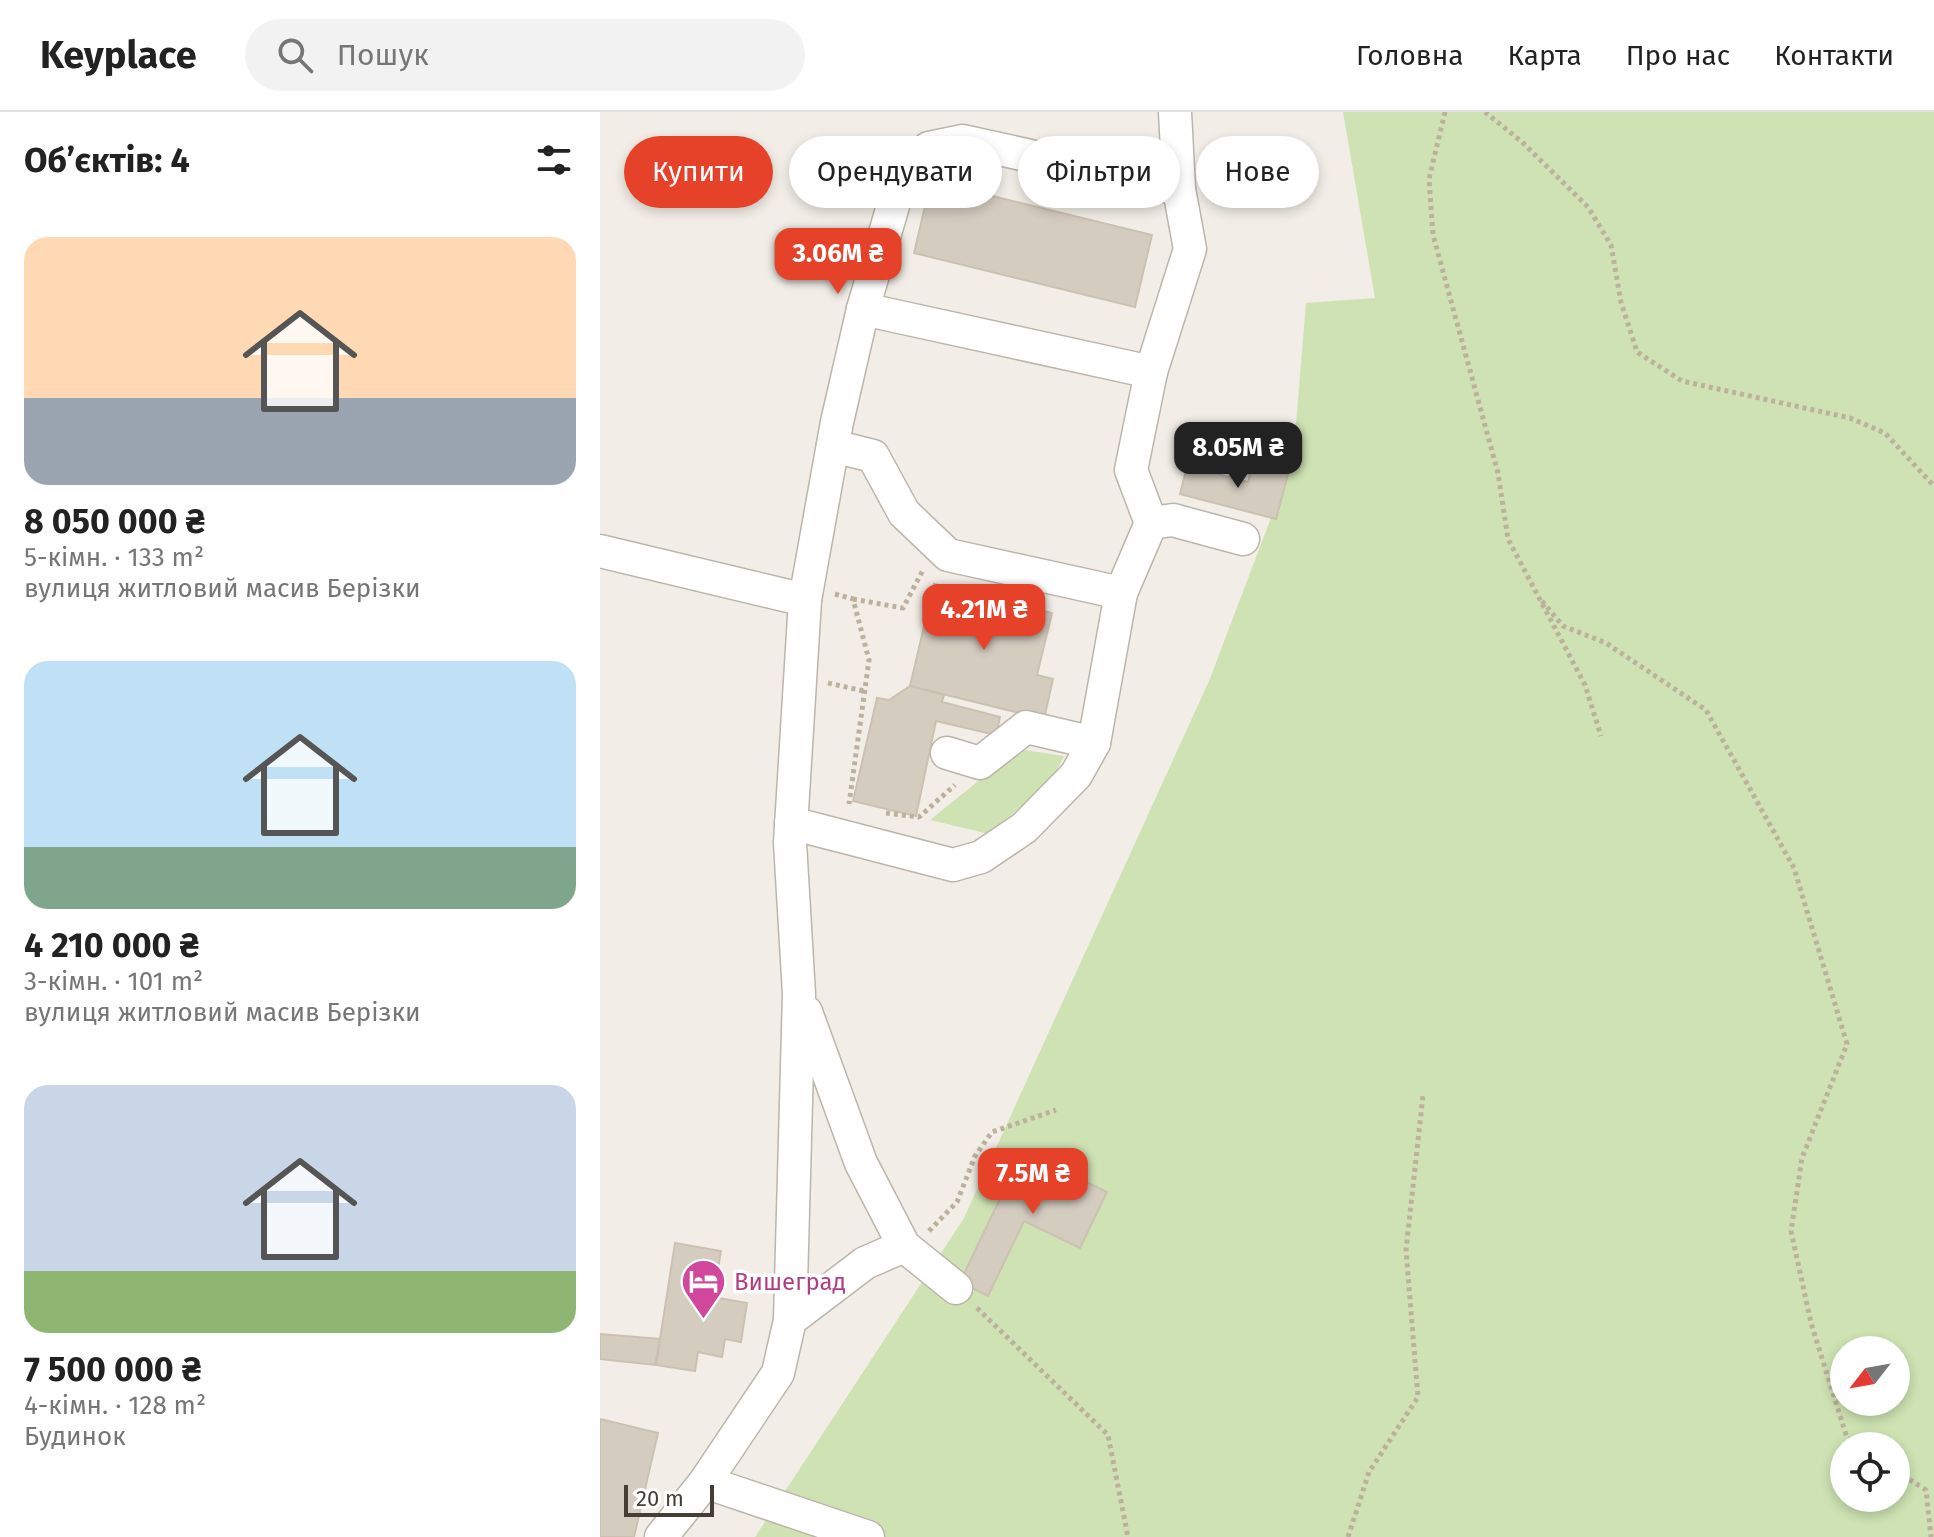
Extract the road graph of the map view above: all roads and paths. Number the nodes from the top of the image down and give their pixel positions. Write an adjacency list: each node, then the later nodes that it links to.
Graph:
1 (1175, 112): 4 (street)
2 (1445, 112): 18 (path)
3 (1485, 112): 10 (path)
4 (1176, 136)
5 (1018, 153): 7 (street)
6 (1180, 194): 8 (street)
7 (863, 309): 8 (street); 9 (street)
8 (1151, 372): 11 (street)
9 (833, 446): 14 (street); 16 (street)
10 (1934, 486)
11 (1151, 523): 12 (street); 15 (street)
12 (1243, 539)
13 (600, 551): 16 (street)
14 (948, 555): 15 (street); 17 (path)
15 (1121, 593): 20 (street)
16 (819, 597): 17 (path); 25 (street)
17 (853, 599): 23 (path)
18 (1542, 601): 19 (path); 32 (path)
19 (1601, 736)
20 (1094, 743): 22 (street); 25 (street)
21 (947, 753): 22 (street)
22 (980, 763): 24 (path)
23 (862, 807)
24 (877, 811)
25 (791, 823): 26 (street)
26 (799, 994): 29 (street); 31 (street)
27 (1423, 1095): 38 (path)
28 (1056, 1110): 29 (path)
29 (904, 1246): 30 (street); 31 (street)
30 (956, 1288): 37 (path)
31 (790, 1320): 34 (street)
32 (1845, 1432)
33 (1910, 1480): 39 (path)
34 (705, 1482): 35 (street); 36 (street)
35 (661, 1537)
36 (868, 1537)
37 (1128, 1537)
38 (1348, 1537)
39 (1931, 1537)

